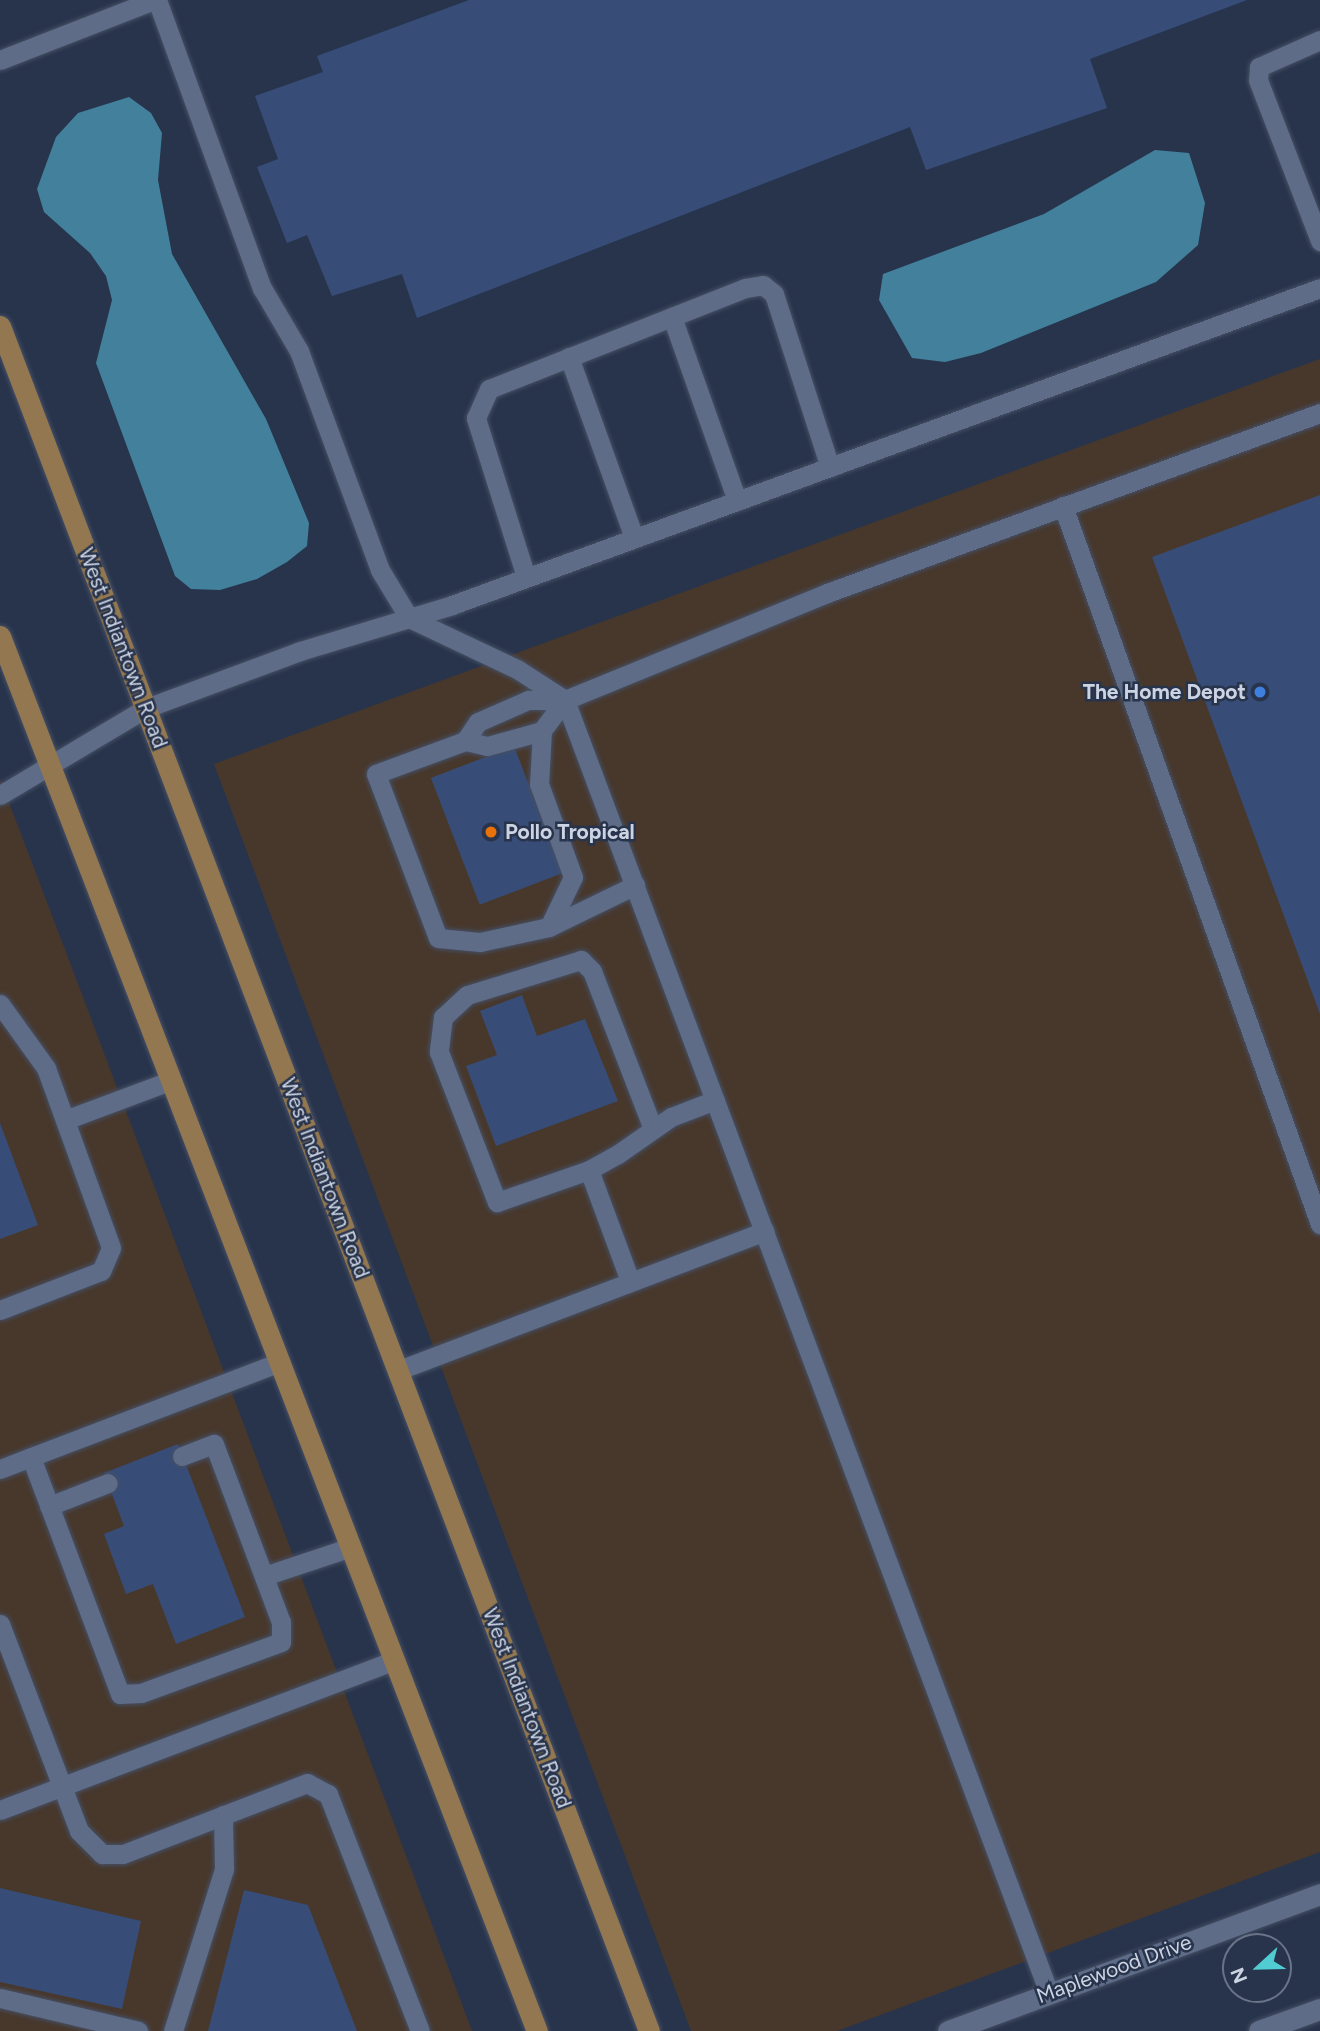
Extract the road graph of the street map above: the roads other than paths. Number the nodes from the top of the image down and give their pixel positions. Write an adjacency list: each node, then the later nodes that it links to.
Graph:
1 (155, 0): 3 (lane); 15 (lane)
2 (1320, 40): 4 (lane)
3 (0, 60)
4 (1320, 241)
5 (1320, 288): 10 (lane)
6 (672, 317): 8 (lane); 10 (lane); 11 (lane)
7 (0, 326): 18 (main road, West Indiantown Road)
8 (569, 357): 13 (lane); 14 (lane)
9 (1320, 413): 12 (lane)
10 (830, 467): 11 (lane)
11 (737, 500): 13 (lane)
12 (1063, 506): 17 (lane); 31 (lane)
13 (634, 538): 14 (lane)
14 (526, 578): 15 (lane)
15 (409, 618): 17 (lane); 18 (lane)
16 (0, 636): 21 (main road)
17 (565, 700): 19 (lane); 20 (lane); 23 (lane)
18 (146, 708): 21 (lane); 36 (main road, West Indiantown Road)
19 (542, 731): 20 (lane); 24 (lane)
20 (465, 741): 24 (lane)
21 (50, 766): 22 (lane); 26 (main road)
22 (0, 795)
23 (635, 885): 24 (lane); 27 (lane)
24 (549, 927)
25 (3, 1014): 28 (lane)
26 (172, 1080): 28 (lane); 35 (main road)
27 (715, 1100): 29 (lane); 32 (lane)
28 (65, 1120): 34 (lane)
29 (653, 1129): 30 (lane); 30 (lane)
30 (589, 1170): 33 (lane)
31 (1320, 1224)
32 (764, 1231): 33 (lane); 50 (lane)
33 (630, 1282): 36 (lane)
34 (0, 1310)
35 (280, 1362): 38 (lane); 42 (main road)
36 (399, 1370): 57 (main road, West Indiantown Road)
37 (182, 1456): 43 (lane)
38 (31, 1457): 39 (lane); 41 (lane)
39 (0, 1469)
40 (108, 1483): 41 (lane)
41 (49, 1506): 43 (lane)
42 (351, 1547): 43 (lane); 45 (main road)
43 (264, 1576)
44 (0, 1624): 46 (lane)
45 (394, 1660): 46 (lane); 56 (main road)
46 (65, 1787): 47 (lane); 48 (lane)
47 (0, 1810)
48 (223, 1815): 54 (lane); 55 (lane)
49 (1320, 1894): 50 (street, Maplewood Drive)
50 (1049, 1993): 58 (street, Maplewood Drive)
51 (0, 1998): 53 (lane)
52 (1320, 2009): 59 (street)
53 (138, 2031)
54 (173, 2031)
55 (420, 2031)
56 (537, 2031)
57 (649, 2031)
58 (948, 2031)
59 (1259, 2031)

